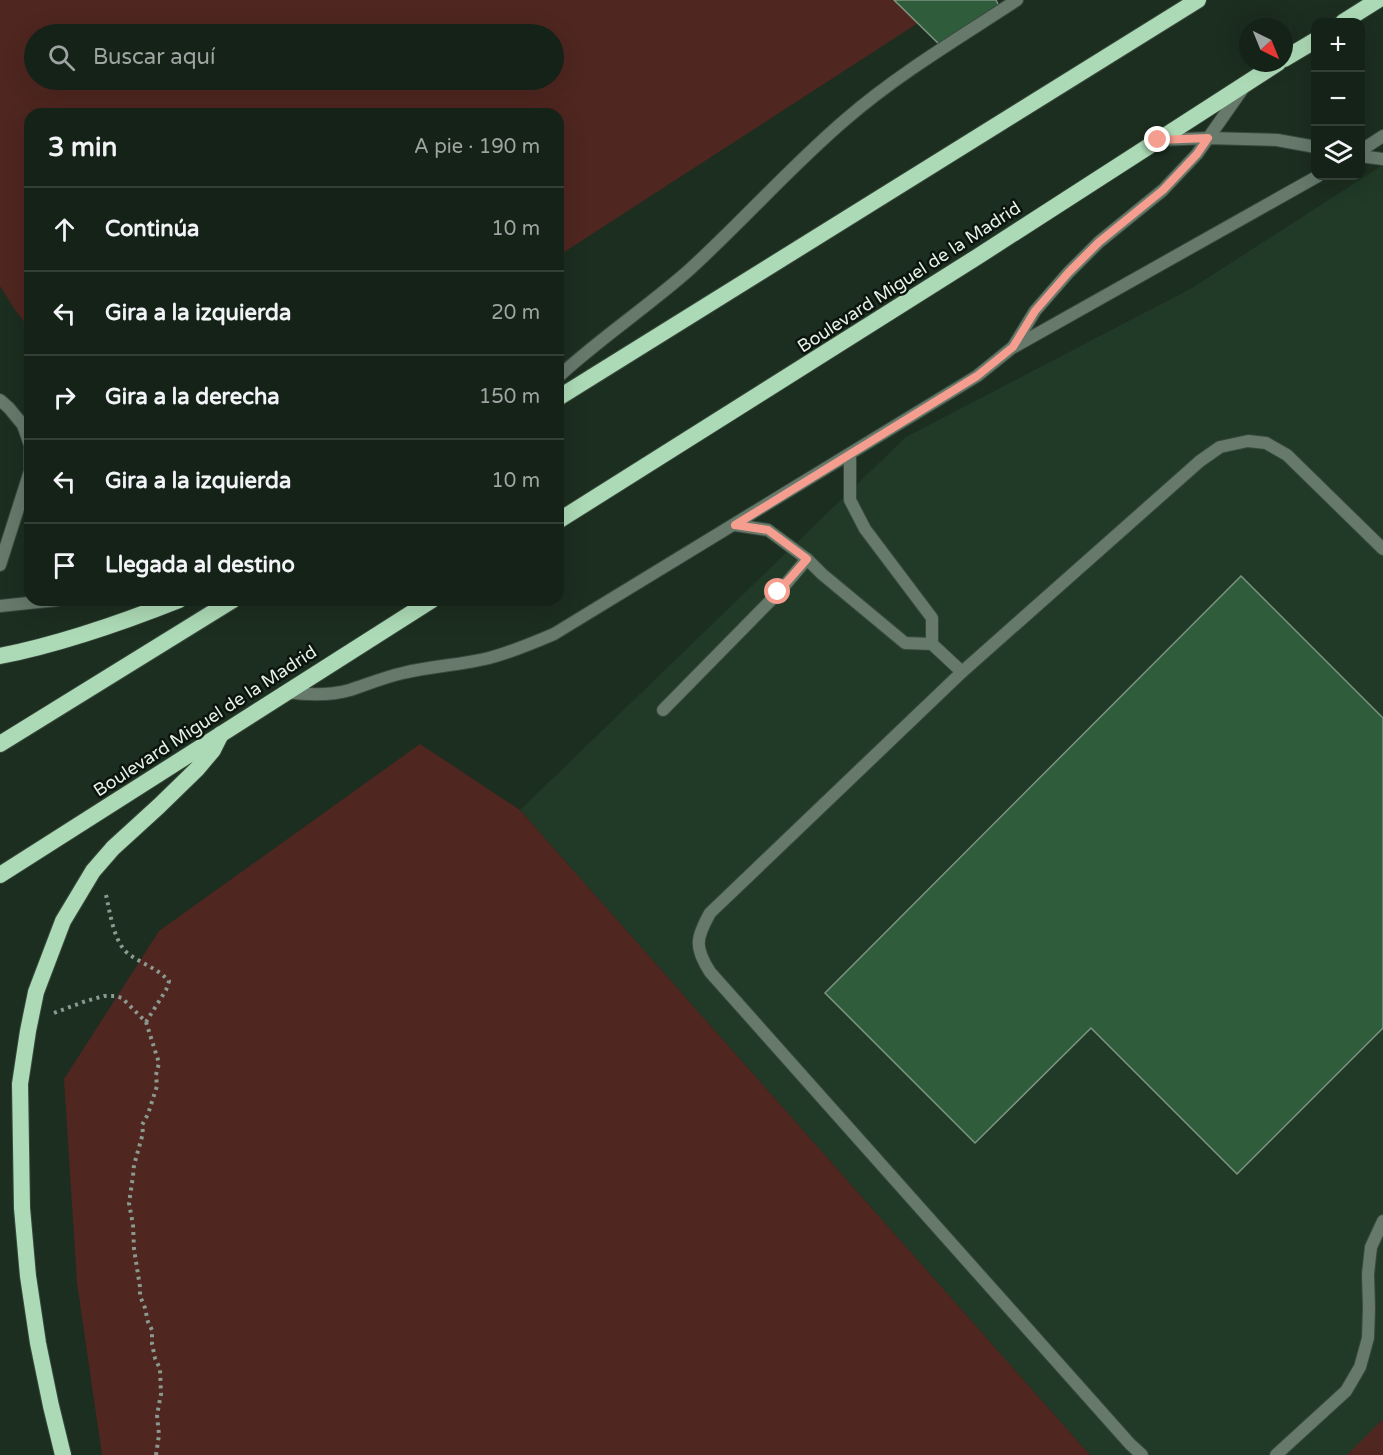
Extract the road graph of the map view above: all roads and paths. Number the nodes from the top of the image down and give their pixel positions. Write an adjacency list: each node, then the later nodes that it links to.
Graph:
1 (1017, 0): 18 (street)
2 (1198, 0): 19 (highway)
3 (1378, 0): 4 (highway)
4 (1349, 18)
5 (1311, 43): 6 (highway)
6 (1293, 54)
7 (1264, 72): 8 (highway, Boulevard Miguel de la Madrid)
8 (1246, 83): 10 (street); 11 (highway, Boulevard Miguel de la Madrid)
9 (1383, 136): 13 (street)
10 (1208, 138): 11 (street); 12 (street); 17 (street)
11 (1158, 140): 24 (highway, Boulevard Miguel de la Madrid)
12 (1311, 146)
13 (1365, 148)
14 (1365, 157): 15 (street)
15 (1383, 159)
16 (1311, 180): 17 (street)
17 (1013, 347): 22 (street)
18 (564, 372)
19 (564, 394)
20 (0, 400): 21 (street)
21 (24, 428)
22 (850, 454): 25 (street); 34 (street)
23 (24, 490): 28 (street)
24 (564, 517)
25 (735, 525): 27 (street); 37 (street)
26 (1383, 549): 36 (street)
27 (807, 559): 34 (street); 38 (street)
28 (0, 565)
29 (24, 603): 30 (street)
30 (0, 606)
31 (163, 606): 35 (highway)
32 (223, 606): 40 (highway)
33 (422, 606): 37 (highway, Boulevard Miguel de la Madrid)
34 (932, 644): 36 (street)
35 (0, 656)
36 (962, 672): 48 (street)
37 (286, 692): 39 (highway, Boulevard Miguel de la Madrid)
38 (663, 710)
39 (221, 734): 41 (highway); 42 (highway, Boulevard Miguel de la Madrid)
40 (0, 744)
41 (98, 865): 43 (highway); 44 (path)
42 (0, 875)
43 (30, 1022): 44 (path); 46 (highway)
44 (146, 1022): 47 (path)
45 (1383, 1221): 49 (street)
46 (63, 1455)
47 (156, 1455)
48 (1142, 1455)
49 (1276, 1455)

